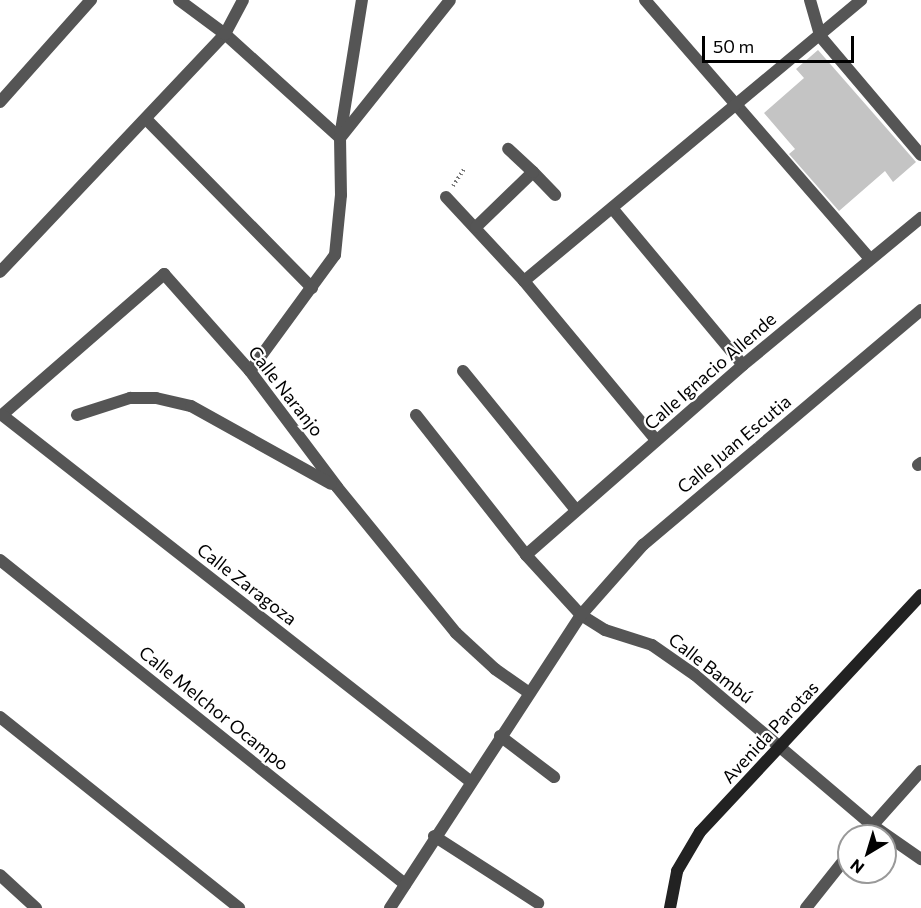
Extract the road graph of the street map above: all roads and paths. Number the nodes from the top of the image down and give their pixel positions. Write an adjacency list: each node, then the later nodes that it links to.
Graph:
1 (91, 0): 11 (street)
2 (179, 0): 9 (street)
3 (243, 0): 9 (street)
4 (450, 0): 14 (street)
5 (645, 0): 12 (street)
6 (810, 0): 10 (street)
7 (861, 0): 10 (street)
8 (359, 1): 14 (street)
9 (225, 34): 13 (street); 14 (street)
10 (820, 36): 12 (street); 16 (street)
11 (0, 102)
12 (735, 104): 20 (street); 23 (street)
13 (146, 119): 24 (street); 26 (street)
14 (340, 138): 26 (street)
15 (508, 149): 17 (street)
16 (921, 155)
17 (532, 172): 18 (street); 22 (street)
18 (555, 195)
19 (446, 197): 22 (street)
20 (612, 208): 25 (street); 28 (street)
21 (921, 218): 23 (street, Calle Ignacio Allende)
22 (476, 227): 25 (street)
23 (870, 259): 28 (street, Calle Ignacio Allende)
24 (0, 272)
25 (524, 281): 34 (street)
26 (312, 288): 29 (street)
27 (921, 310): 40 (street, Calle Juan Escutia)
28 (743, 365): 34 (street, Calle Ignacio Allende)
29 (250, 371): 31 (street, Calle Naranjo); 35 (street, Calle Naranjo)
30 (463, 371): 36 (street)
31 (1, 412): 47 (street, Calle Zaragoza)
32 (77, 415): 35 (street)
33 (416, 415): 37 (street, Calle Bambú)
34 (656, 440): 36 (street, Calle Ignacio Allende)
35 (337, 487): 41 (street, Calle Naranjo)
36 (575, 509): 37 (street, Calle Ignacio Allende)
37 (526, 555): 40 (street, Calle Bambú)
38 (0, 560): 55 (street, Calle Melchor Ocampo)
39 (921, 595): 44 (street, Avenida Parotas)
40 (581, 615): 41 (street, Calle Juan Escutia); 44 (street, Calle Bambú)
41 (528, 692): 43 (street, Calle Juan Escutia)
42 (0, 717): 58 (street)
43 (500, 736): 46 (street); 47 (street, Calle Juan Escutia)
44 (782, 748): 48 (street, Calle Bambú); 60 (street, Avenida Parotas)
45 (921, 771): 49 (street)
46 (554, 777)
47 (470, 782): 50 (street, Calle Juan Escutia)
48 (871, 824)
49 (873, 824)
50 (434, 836): 55 (street, Calle Juan Escutia); 56 (street)
51 (897, 842): 52 (street, Calle Bambú)
52 (921, 859)
53 (837, 869): 61 (street)
54 (0, 875): 57 (street)
55 (405, 884): 59 (street, Calle Juan Escutia)
56 (538, 903)
57 (36, 908)
58 (239, 908)
59 (390, 908)
60 (670, 908)
61 (806, 908)

